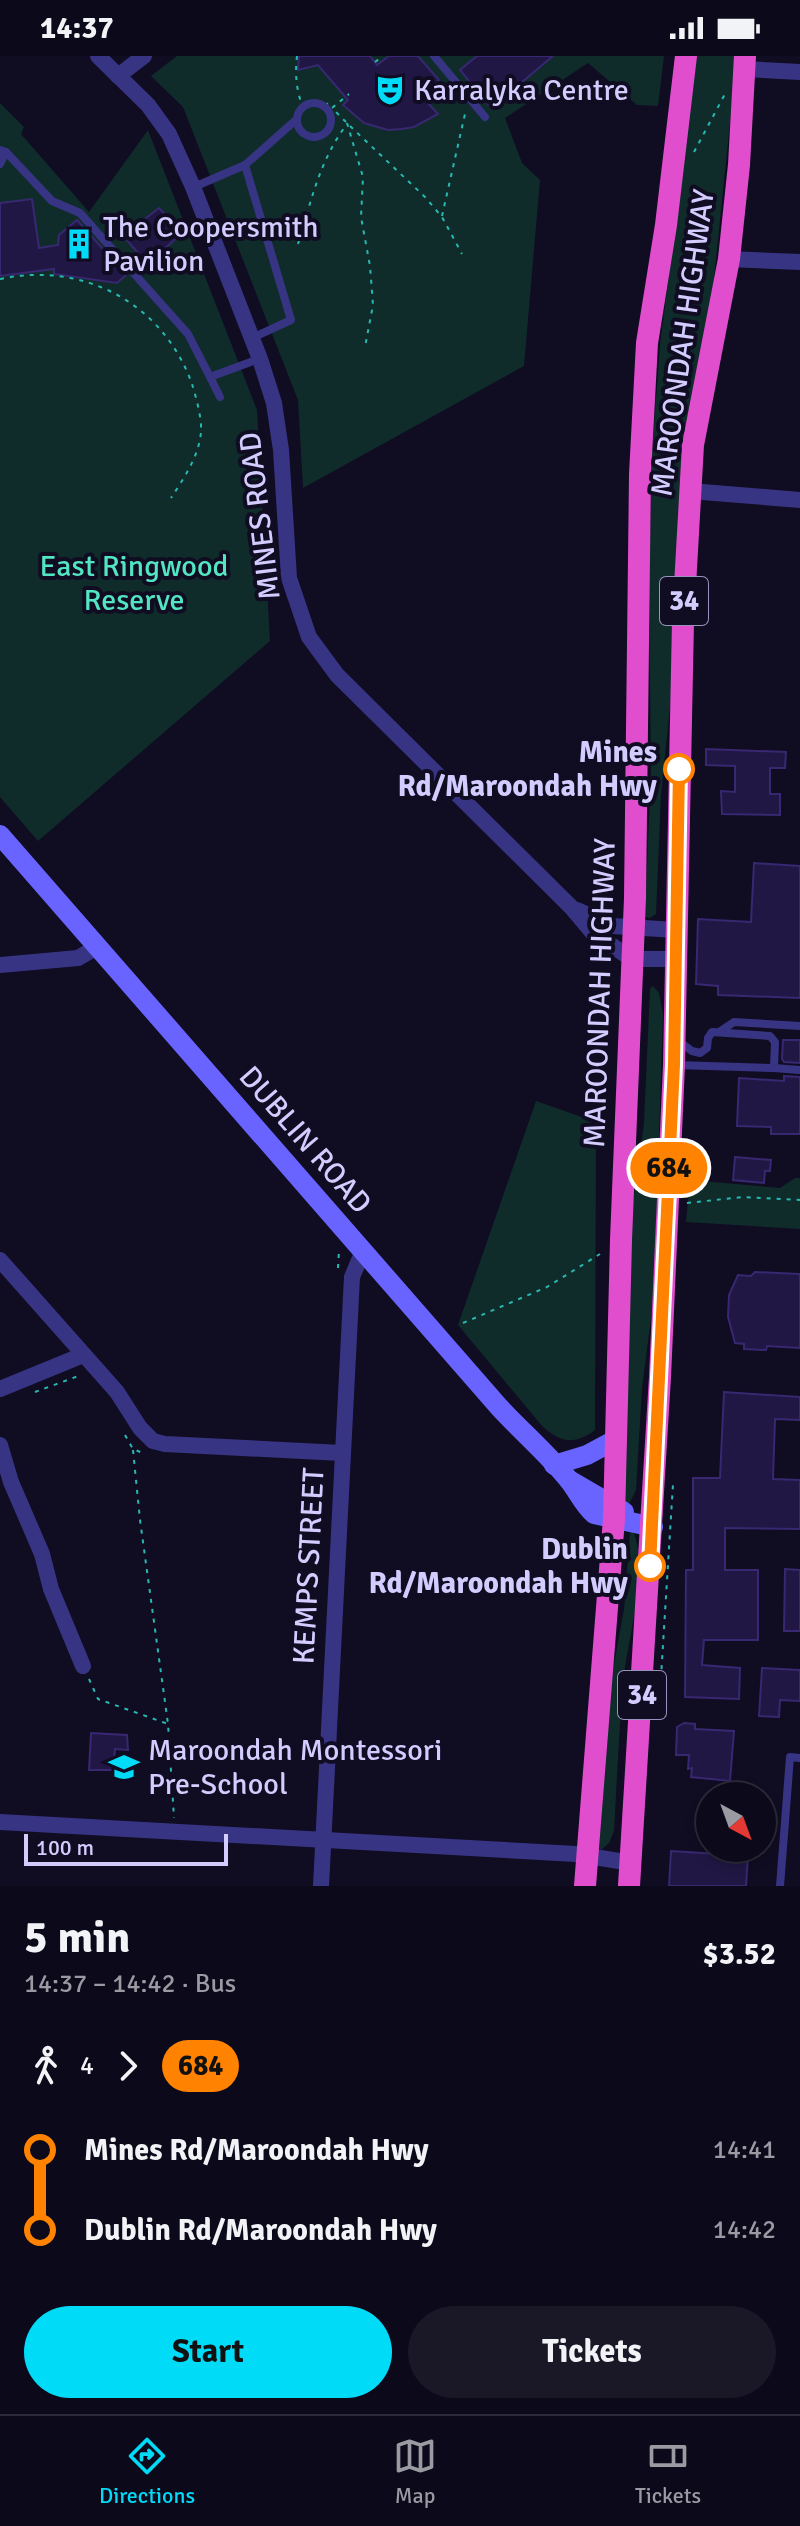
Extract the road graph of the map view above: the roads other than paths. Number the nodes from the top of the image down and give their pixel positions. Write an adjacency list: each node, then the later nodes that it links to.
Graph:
1 (98, 56): 7 (street, MINES ROAD)
2 (144, 56): 7 (street)
3 (434, 56): 8 (lane)
4 (686, 56): 24 (highway, MAROONDAH HIGHWAY / 34)
5 (744, 69): 6 (street); 14 (highway, MAROONDAH HIGHWAY / 34)
6 (800, 72)
7 (118, 76): 13 (street, MINES ROAD)
8 (485, 117)
9 (297, 119): 9 (lane); 12 (lane)
10 (3, 151): 11 (lane); 18 (lane)
11 (0, 164)
12 (245, 165): 13 (lane); 16 (lane)
13 (193, 187): 16 (street, MINES ROAD)
14 (729, 259): 15 (street); 20 (highway, MAROONDAH HIGHWAY / 34)
15 (800, 262)
16 (252, 338): 17 (street, MINES ROAD)
17 (260, 359): 18 (lane); 23 (street, MINES ROAD)
18 (210, 377): 19 (lane)
19 (220, 397)
20 (690, 491): 21 (street); 25 (highway, MAROONDAH HIGHWAY / 34)
21 (800, 500)
22 (0, 835): 26 (main road, DUBLIN ROAD)
23 (572, 908): 24 (street, MINES ROAD); 27 (street, MINES ROAD)
24 (634, 929): 25 (street, MINES ROAD); 27 (highway, MAROONDAH HIGHWAY / 34)
25 (675, 930): 28 (highway, MAROONDAH HIGHWAY / 34)
26 (97, 947): 29 (street); 36 (main road, DUBLIN ROAD)
27 (632, 959): 28 (street); 40 (highway, MAROONDAH HIGHWAY / 34)
28 (675, 959): 32 (highway, MAROONDAH HIGHWAY / 34)
29 (0, 965)
30 (800, 1026): 31 (lane)
31 (719, 1032): 32 (lane); 34 (lane)
32 (674, 1037): 33 (highway, MAROONDAH HIGHWAY / 34)
33 (674, 1065): 34 (lane); 45 (highway, MAROONDAH HIGHWAY / 34)
34 (774, 1068): 35 (lane)
35 (800, 1070)
36 (363, 1251): 42 (street, KEMPS STREET); 43 (main road, DUBLIN ROAD)
37 (0, 1260): 38 (street)
38 (83, 1355): 39 (street); 42 (street)
39 (0, 1389)
40 (615, 1440): 43 (main road); 44 (highway, MAROONDAH HIGHWAY / 34)
41 (0, 1445): 46 (street)
42 (342, 1453): 49 (street, KEMPS STREET)
43 (554, 1465): 44 (main road, DUBLIN ROAD)
44 (614, 1513): 45 (main road, DUBLIN ROAD); 50 (highway, MAROONDAH HIGHWAY / 34)
45 (653, 1527): 51 (highway, MAROONDAH HIGHWAY / 34)
46 (83, 1666)
47 (800, 1758): 55 (lane)
48 (0, 1822): 49 (street)
49 (323, 1839): 50 (street); 52 (street, KEMPS STREET)
50 (588, 1855): 51 (street); 53 (highway, MAROONDAH HIGHWAY / 34)
51 (631, 1863): 54 (highway, MAROONDAH HIGHWAY / 34)
52 (321, 1886)
53 (585, 1886)
54 (629, 1886)
55 (780, 1886)

